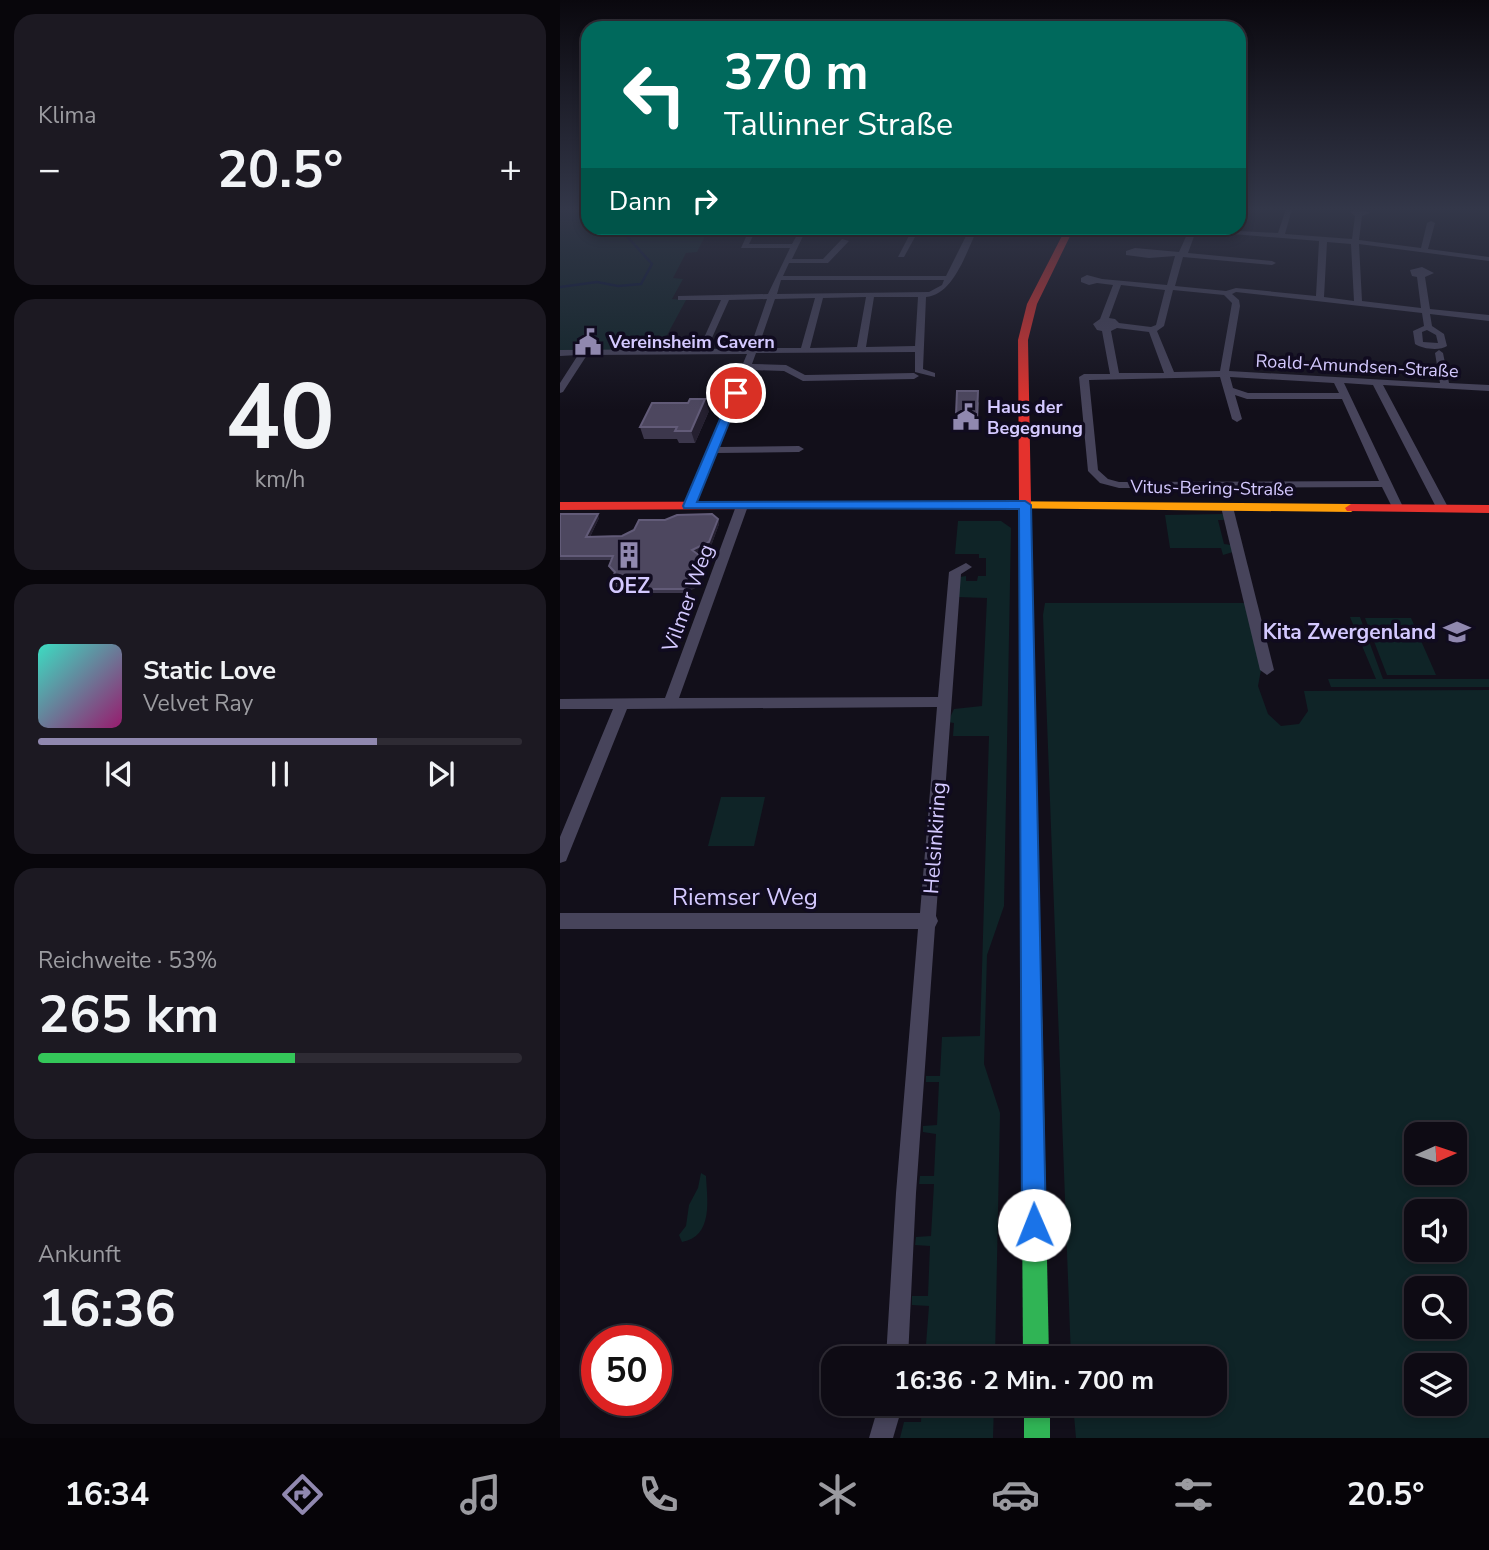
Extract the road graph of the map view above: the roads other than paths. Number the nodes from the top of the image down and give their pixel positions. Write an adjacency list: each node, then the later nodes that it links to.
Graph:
1 (1046, 276): 51 (main road)
2 (1173, 276): 10 (street)
3 (1321, 276): 18 (street)
4 (1357, 276): 19 (street)
5 (1421, 276): 20 (street)
6 (778, 278): 7 (street); 16 (street)
7 (948, 278): 12 (street)
8 (1099, 281): 9 (street)
9 (1118, 283): 10 (street); 22 (street)
10 (1170, 287): 11 (street); 24 (street)
11 (1226, 293): 18 (street); 34 (street)
12 (922, 295): 14 (street); 26 (street)
13 (820, 296): 14 (street); 16 (street); 27 (street)
14 (870, 296): 25 (street)
15 (726, 297): 16 (street); 17 (street); 28 (street)
16 (772, 297): 29 (street)
17 (681, 298)
18 (1320, 299): 19 (street)
19 (1358, 304): 20 (street)
20 (1425, 312): 21 (street); 23 (street)
21 (1489, 318)
22 (1109, 325): 24 (street); 38 (street)
23 (1428, 327)
24 (1152, 330): 36 (street)
25 (861, 349): 26 (street); 27 (street)
26 (919, 349): 35 (street)
27 (805, 350): 29 (street)
28 (702, 351): 29 (street); 30 (street)
29 (753, 351): 33 (street)
30 (585, 352): 31 (street); 43 (street)
31 (560, 353)
32 (1439, 354): 41 (street)
33 (746, 368): 37 (street); 48 (street)
34 (1224, 374): 36 (street, Roald-Amundsen-Straße); 39 (street, Roald-Amundsen-Straße); 44 (street, Roald-Amundsen-Straße)
35 (932, 375)
36 (1170, 375): 38 (street, Roald-Amundsen-Straße)
37 (914, 376)
38 (1115, 376): 49 (street, Roald-Amundsen-Straße)
39 (1338, 381): 40 (street, Roald-Amundsen-Straße); 45 (street)
40 (1377, 383): 41 (street, Roald-Amundsen-Straße); 57 (street)
41 (1445, 386): 42 (street, Roald-Amundsen-Straße)
42 (1489, 388)
43 (560, 390)
44 (1229, 390): 45 (street); 46 (street, Roald-Amundsen-Straße)
45 (1345, 396): 50 (street)
46 (1237, 419)
47 (799, 449): 48 (street)
48 (712, 450): 53 (street)
49 (1094, 471): 50 (street, Vitus-Bering-Straße)
50 (1386, 484): 56 (street)
51 (1025, 505): 54 (main road, Vitus-Bering-Straße); 55 (main road, Vitus-Bering-Straße); 69 (main road)
52 (560, 506): 53 (main road, Vitus-Bering-Straße)
53 (689, 506): 54 (main road, Vitus-Bering-Straße)
54 (742, 506): 62 (street, Vilmer Weg)
55 (1227, 507): 56 (main road, Vitus-Bering-Straße); 60 (street)
56 (1398, 509): 57 (main road, Vitus-Bering-Straße)
57 (1443, 509): 58 (main road, Vitus-Bering-Straße)
58 (1489, 509)
59 (966, 567): 61 (street, Helsinkiring)
60 (1267, 670)
61 (945, 702): 62 (street); 67 (street, Helsinkiring)
62 (670, 703): 64 (street)
63 (560, 704): 64 (street)
64 (622, 704): 65 (street)
65 (560, 856)
66 (560, 921): 67 (street, Riemser Weg)
67 (930, 921): 68 (street, Helsinkiring)
68 (898, 1346)
69 (1036, 1346)
70 (889, 1416): 72 (street)
71 (1037, 1416): 73 (main road)
72 (881, 1438)
73 (1037, 1438)

